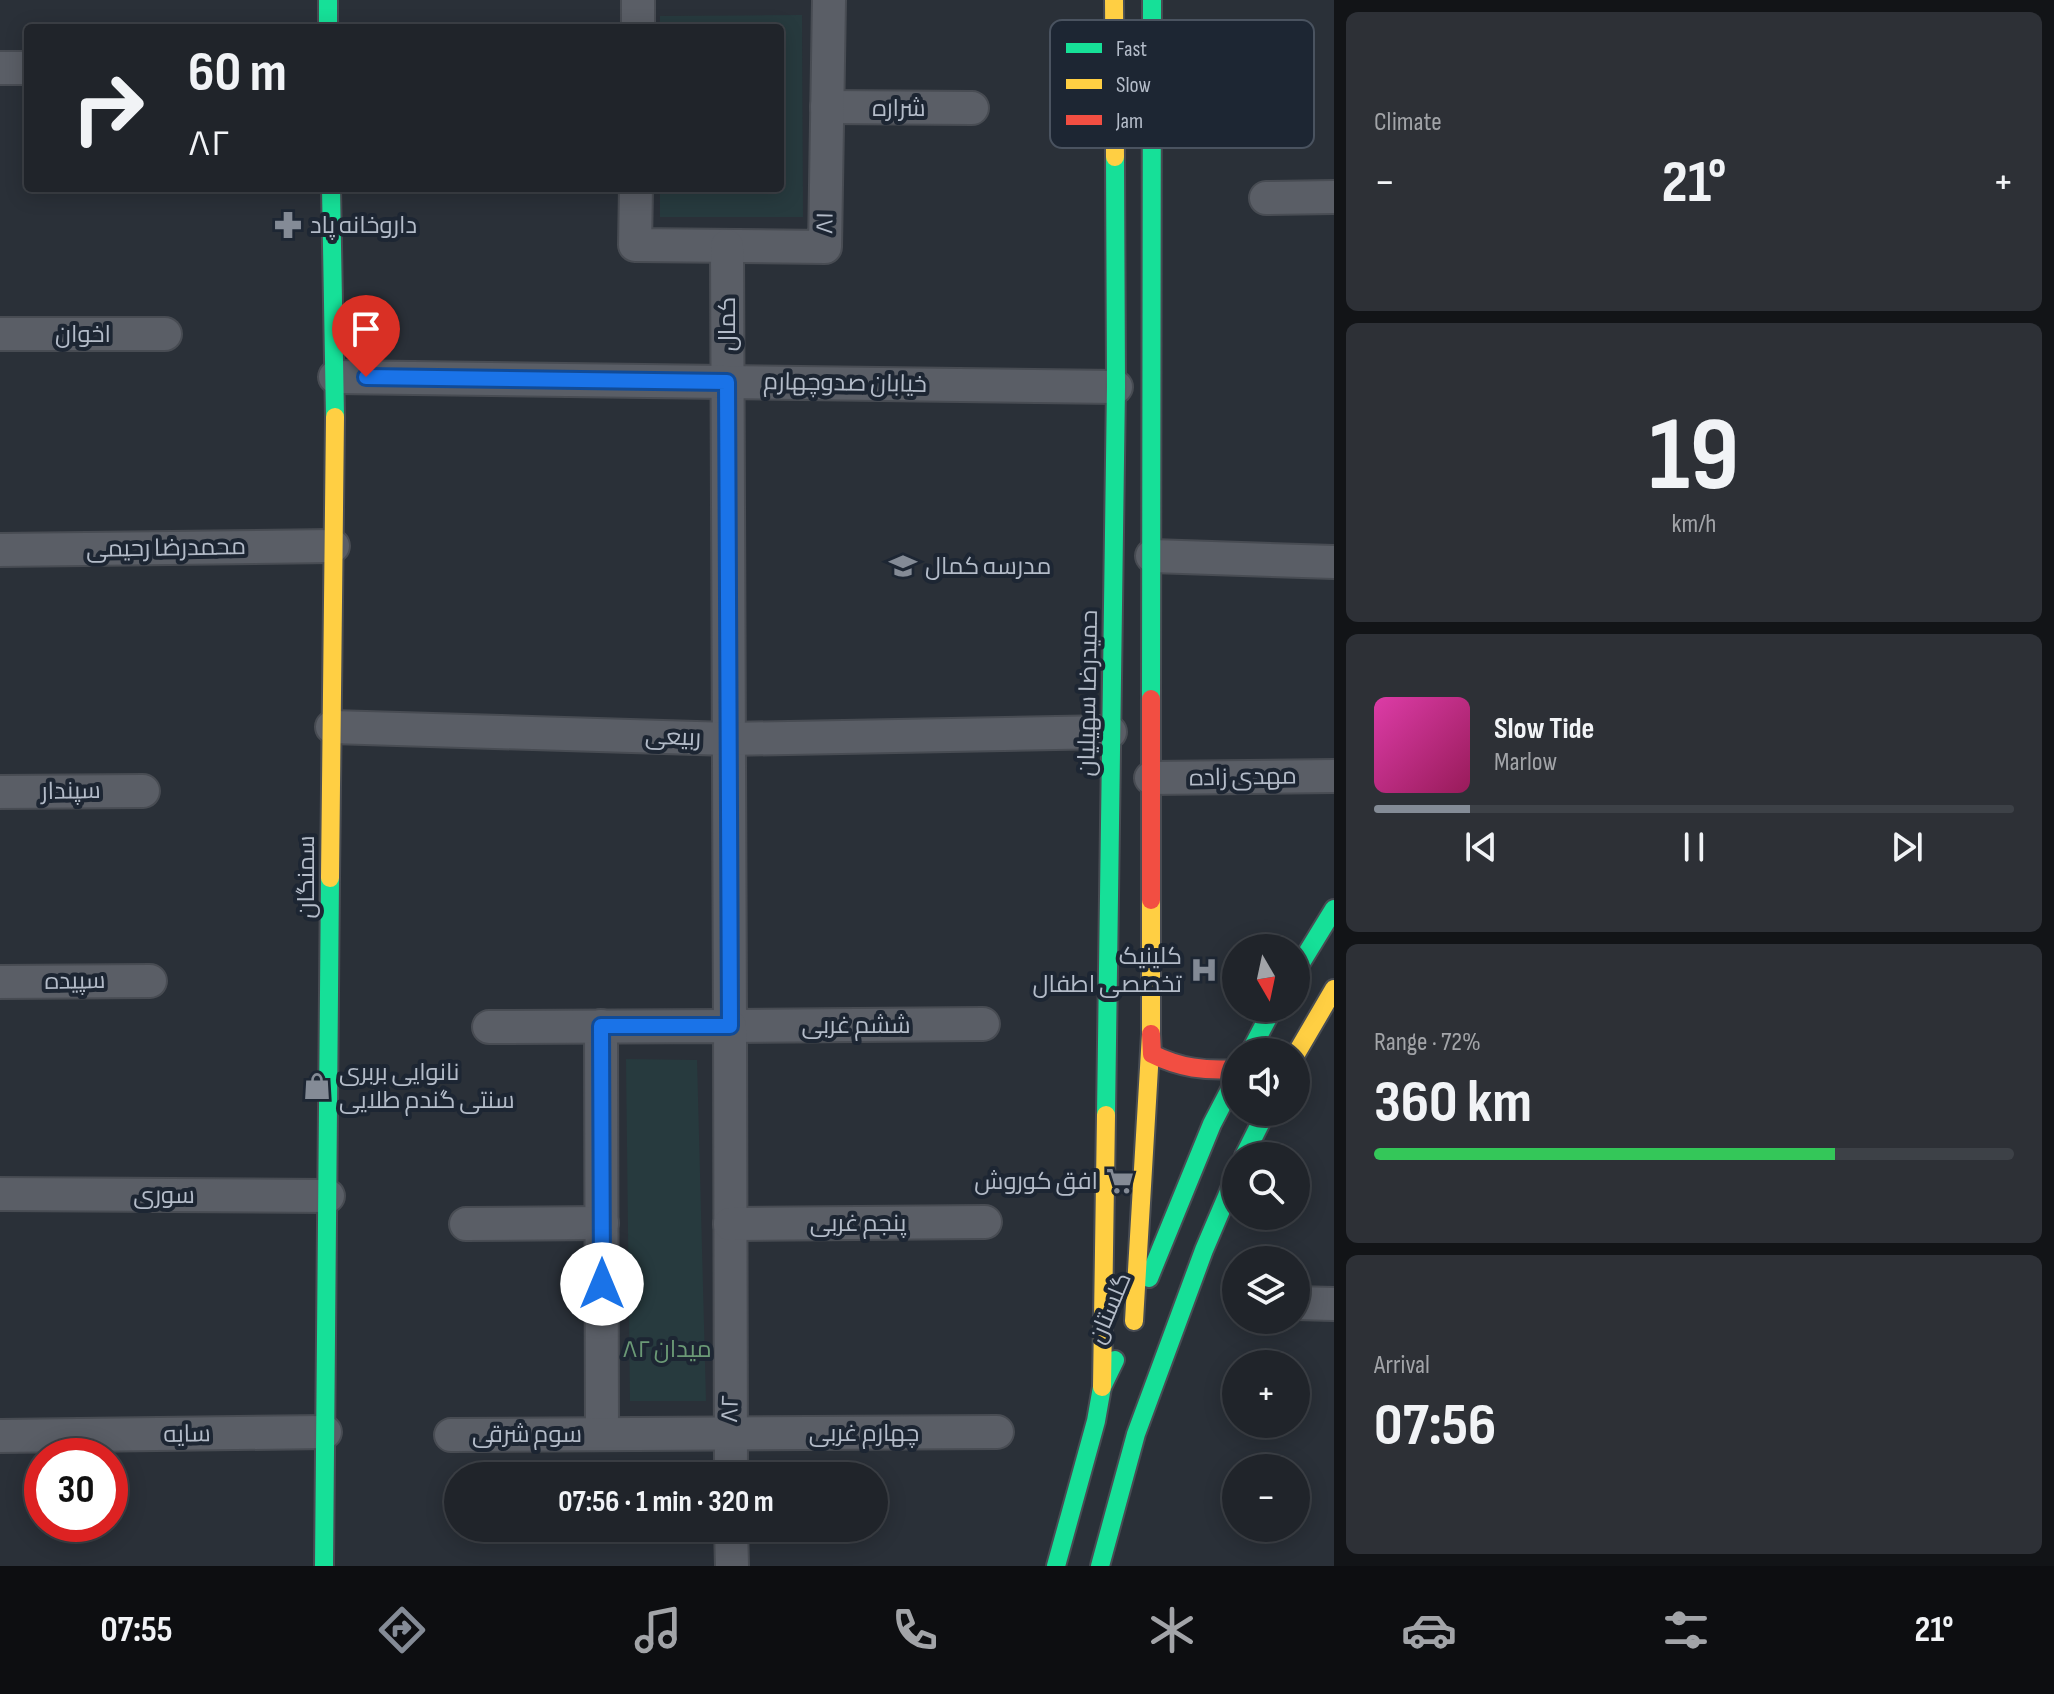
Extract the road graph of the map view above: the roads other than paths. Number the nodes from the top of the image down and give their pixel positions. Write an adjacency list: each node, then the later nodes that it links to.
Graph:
1 (328, 0): 6 (main road)
2 (638, 0): 7 (street)
3 (829, 0): 10 (street, ۸۱)
4 (1114, 0): 5 (main road, حمیدرضا سهیلیان)
5 (1114, 20)
6 (328, 24)
7 (638, 24)
8 (0, 68): 9 (street)
9 (24, 68)
10 (827, 107): 11 (street, شراره); 18 (street, ۸۱)
11 (972, 108)
12 (1115, 148): 23 (main road, حمیدرضا سهیلیان)
13 (1152, 148): 24 (main road, حمیدرضا سهیلیان)
14 (331, 192): 21 (main road, سمنگان)
15 (636, 192): 18 (street, ۸۱)
16 (1334, 197): 17 (street)
17 (1266, 198)
18 (727, 246): 22 (street, کمال)
19 (0, 334): 20 (street, اخوان)
20 (165, 334)
21 (335, 377): 22 (street, خیابان صدوچهارم); 25 (main road, سمنگان)
22 (727, 382): 23 (street, خیابان صدوچهارم); 31 (street, کمال)
23 (1116, 387): 24 (main road); 27 (main road, حمیدرضا سهیلیان)
24 (1152, 387): 27 (main road, حمیدرضا سهیلیان)
25 (333, 546): 26 (street, محمدرضا رحیمی); 29 (main road, سمنگان)
26 (0, 550)
27 (1132, 555): 28 (street); 30 (main road, حمیدرضا سهیلیان); 30 (main road, حمیدرضا سهیلیان)
28 (1334, 562)
29 (332, 727): 31 (street, ربیعی); 50 (main road, سمنگان)
30 (1131, 732): 31 (street, ربیعی); 33 (main road, حمیدرضا سهیلیان); 33 (main road, حمیدرضا سهیلیان)
31 (729, 739): 43 (street, کمال)
32 (1334, 776): 33 (street, مهدی زاده)
33 (1131, 778): 45 (main road, حمیدرضا سهیلیان); 59 (main road, حمیدرضا سهیلیان)
34 (143, 791): 35 (street, سپندار)
35 (0, 792)
36 (1334, 909): 37 (main road)
37 (1310, 948)
38 (150, 981): 39 (street, سپیده)
39 (0, 982)
40 (1334, 989): 46 (main road)
41 (983, 1024): 43 (street, ششم غربی)
42 (601, 1026): 43 (street); 44 (street); 53 (street)
43 (730, 1026): 55 (street, ۸۲)
44 (489, 1027)
45 (1151, 1034): 47 (main road); 58 (main road, حمیدرضا سهیلیان)
46 (1305, 1038)
47 (1222, 1070)
48 (1222, 1105): 58 (main road, گلستان)
49 (0, 1194): 50 (street, سوری)
50 (328, 1196): 60 (main road, سمنگان)
51 (1222, 1208): 58 (main road, گلستان)
52 (985, 1222): 55 (street, پنجم غربی)
53 (602, 1223): 54 (street); 63 (street)
54 (466, 1224)
55 (730, 1224): 62 (street, ۸۲)
56 (1310, 1303): 57 (street)
57 (1334, 1304)
58 (1142, 1337): 59 (main road, گلستان); 71 (main road, گلستان)
59 (1102, 1387): 70 (main road, گلستان)
60 (325, 1432): 65 (street, سایه); 68 (main road, سمنگان)
61 (997, 1432): 62 (street, چهارم غربی)
62 (731, 1433): 63 (street, ۸۲); 66 (street)
63 (602, 1434): 64 (street, سوم شرقی)
64 (451, 1435)
65 (0, 1436)
66 (731, 1462)
67 (731, 1542): 69 (street)
68 (324, 1566)
69 (732, 1566)
70 (1056, 1566)
71 (1100, 1566)

